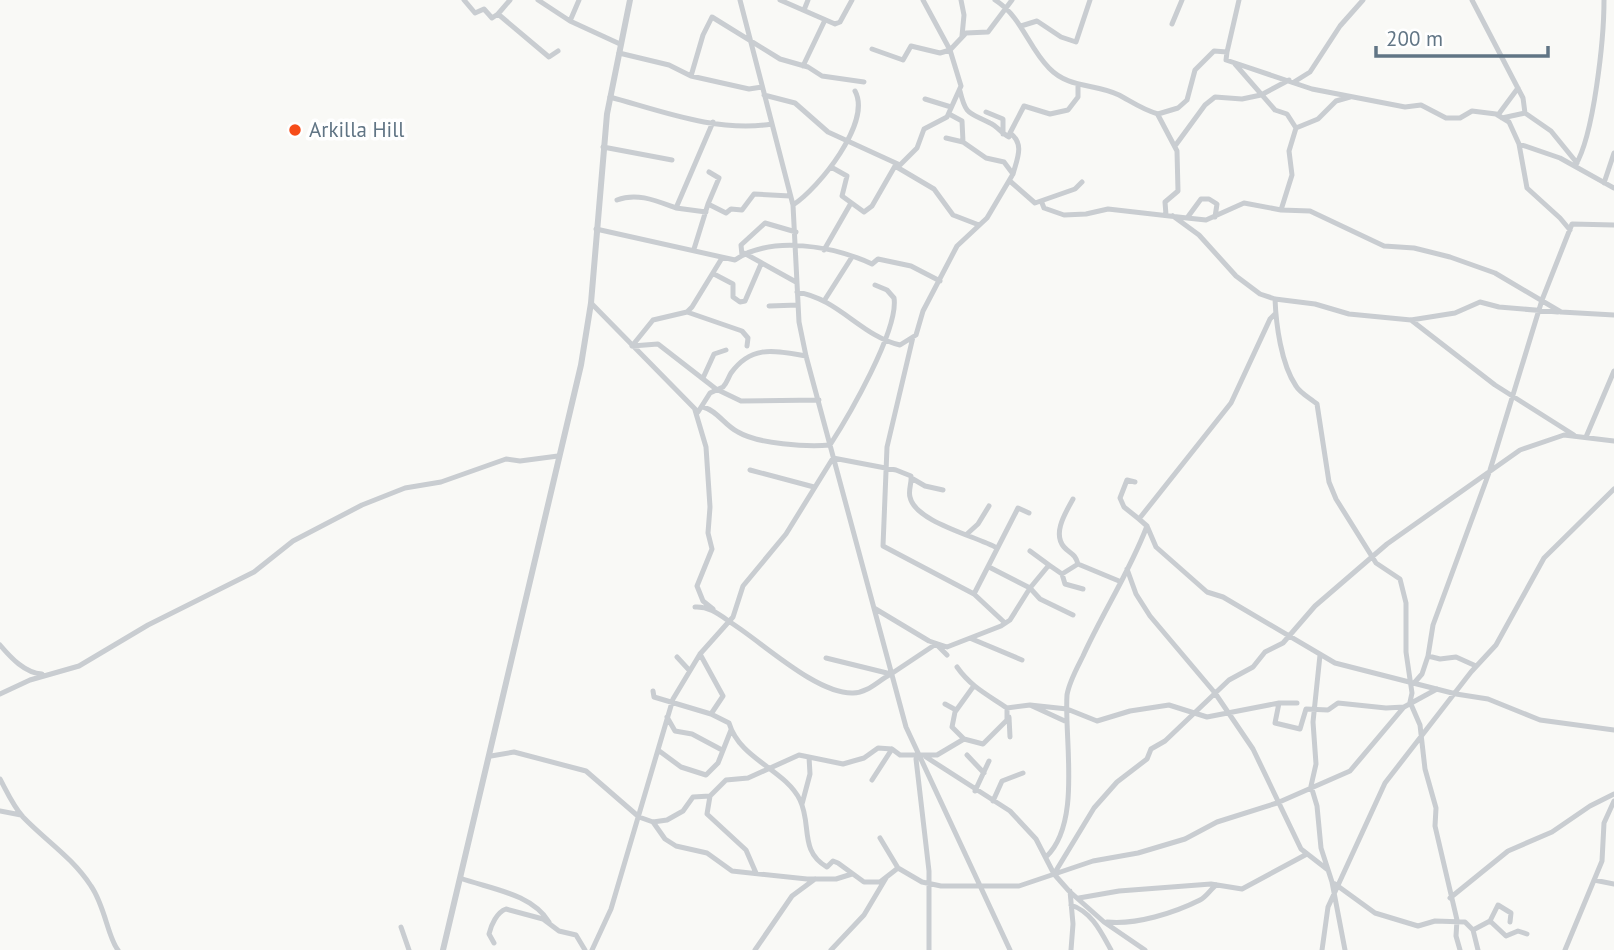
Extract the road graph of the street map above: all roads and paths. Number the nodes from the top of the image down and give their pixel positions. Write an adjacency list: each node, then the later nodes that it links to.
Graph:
1 (464, 0): 22 (street)
2 (510, 0): 22 (street)
3 (538, 0): 24 (street)
4 (579, 0): 24 (street)
5 (630, 0): 29 (street)
6 (740, 0): 28 (street)
7 (780, 0): 21 (street)
8 (808, 0): 21 (street)
9 (852, 0): 23 (street)
10 (923, 0): 31 (street)
11 (961, 0): 27 (street)
12 (995, 0): 20 (street)
13 (1012, 0): 20 (street)
14 (1090, 0): 26 (street)
15 (1182, 0): 25 (street)
16 (1238, 0): 33 (street)
17 (1363, 0): 38 (street)
18 (1472, 0): 42 (street)
19 (1604, 0): 67 (street)
20 (1007, 8): 26 (street); 27 (street)
21 (804, 10): 23 (street)
22 (498, 14): 32 (street)
23 (825, 20): 36 (street)
24 (570, 21): 29 (street)
25 (1172, 24)
26 (1021, 26): 40 (street)
27 (962, 36): 31 (street)
28 (750, 39): 36 (street); 37 (street); 41 (street)
29 (620, 44): 34 (street)
30 (872, 49): 31 (street)
31 (950, 50): 43 (street)
32 (558, 51)
33 (1227, 52): 35 (street); 53 (street)
34 (619, 53): 37 (street); 48 (street)
35 (1233, 62): 38 (street); 46 (street)
36 (803, 66): 39 (street)
37 (691, 76): 41 (street)
38 (1291, 81): 46 (street); 47 (street)
39 (864, 82)
40 (1078, 86): 53 (street); 58 (street)
41 (762, 87): 45 (street)
42 (1518, 88): 52 (street); 54 (street)
43 (960, 90): 50 (street); 58 (street)
44 (855, 91): 60 (street)
45 (764, 95): 56 (street); 60 (street)
46 (1261, 95): 57 (street); 63 (street)
47 (1353, 96): 54 (street); 57 (street)
48 (610, 97): 55 (street); 64 (street)
49 (925, 99): 50 (street)
50 (950, 111): 61 (street); 68 (street)
51 (985, 112): 58 (street)
52 (1525, 113): 54 (street); 67 (street)
53 (1158, 114): 63 (street)
54 (1500, 117): 62 (street)
55 (713, 122): 56 (street); 82 (street)
56 (772, 124): 76 (street)
57 (1296, 128): 83 (street)
58 (1006, 134): 71 (street)
59 (946, 138): 61 (street)
60 (847, 141): 68 (street); 69 (street)
61 (963, 142): 71 (street)
62 (1518, 144): 67 (street); 91 (street)
63 (1175, 146): 85 (street)
64 (603, 147): 66 (street); 90 (street)
65 (1614, 153): 74 (street)
66 (672, 160)
67 (1576, 164): 74 (street)
68 (895, 166): 78 (street); 88 (street)
69 (831, 167): 78 (street); 81 (street)
70 (709, 172): 80 (street)
71 (1013, 174): 73 (street)
72 (1082, 182): 79 (street)
73 (1011, 183): 79 (street); 88 (street)
74 (1604, 183): 75 (street)
75 (1614, 188)
76 (790, 196): 80 (street); 81 (street)
77 (617, 200): 82 (street)
78 (851, 203): 95 (street)
79 (1042, 203): 85 (street)
80 (708, 204): 84 (street)
81 (793, 205): 92 (street)
82 (676, 208): 84 (street)
83 (1281, 210): 86 (street); 106 (street)
84 (706, 212): 94 (street)
85 (1169, 216): 87 (street); 105 (street)
86 (1215, 217): 87 (street); 87 (street)
87 (1187, 218)
88 (979, 225): 101 (street)
89 (1614, 225): 91 (street)
90 (596, 229): 94 (street); 108 (street)
91 (1570, 230): 106 (street)
92 (796, 232): 93 (street); 96 (street)
93 (796, 246): 95 (street); 96 (street); 102 (street)
94 (694, 249): 97 (street)
95 (824, 250): 98 (street)
96 (743, 254): 97 (street); 99 (street)
97 (722, 257): 100 (street)
98 (852, 257): 101 (street); 107 (street)
99 (761, 264): 100 (street); 102 (street)
100 (714, 274): 112 (street)
101 (940, 281): 117 (street)
102 (797, 282): 104 (street)
103 (875, 285): 118 (street)
104 (797, 292): 107 (street); 109 (street)
105 (1275, 299): 114 (street); 116 (street)
106 (1542, 300): 111 (street); 113 (street)
107 (824, 301): 118 (street)
108 (590, 303): 119 (street); 134 (street)
109 (798, 305): 110 (street); 122 (street)
110 (769, 306)
111 (1539, 311): 113 (street); 116 (street); 126 (street)
112 (687, 312): 119 (street); 120 (street)
113 (1561, 312): 115 (street)
114 (1275, 314): 147 (street); 152 (street)
115 (1614, 315)
116 (1410, 320): 126 (street)
117 (913, 337): 118 (street); 136 (street)
118 (885, 340): 133 (street)
119 (632, 346): 124 (street); 129 (street)
120 (747, 346)
121 (726, 350): 124 (street)
122 (806, 356): 125 (street); 127 (street)
123 (1614, 371): 131 (street)
124 (703, 378): 125 (street)
125 (716, 389): 127 (street); 128 (street)
126 (1512, 396): 130 (street); 138 (street)
127 (819, 400): 133 (street)
128 (702, 407): 129 (street); 133 (street)
129 (695, 410): 165 (street)
130 (1574, 435): 131 (street); 138 (street)
131 (1587, 437): 132 (street)
132 (1614, 441)
133 (830, 445): 135 (street)
134 (558, 456): 183 (street); 216 (street)
135 (833, 458): 136 (street); 141 (street); 163 (street)
136 (886, 468): 139 (street); 161 (street)
137 (750, 470): 141 (street)
138 (1490, 470): 152 (street); 174 (street)
139 (913, 479): 143 (street); 149 (street)
140 (1135, 481): 147 (street)
141 (814, 487): 165 (street)
142 (1614, 489): 179 (street)
143 (943, 490)
144 (1073, 499): 153 (street)
145 (989, 506): 149 (street)
146 (1028, 513): 150 (street)
147 (1139, 519): 148 (street)
148 (1147, 526): 156 (street); 167 (street)
149 (967, 534): 150 (street)
150 (997, 548): 155 (street)
151 (1030, 551): 154 (street)
152 (1372, 557): 167 (street); 185 (street)
153 (1078, 564): 157 (street); 158 (street)
154 (1049, 565): 157 (street); 159 (street)
155 (989, 567): 159 (street); 161 (street)
156 (1127, 569): 158 (street); 189 (street)
157 (1062, 574): 160 (street)
158 (1119, 581): 200 (street)
159 (1030, 588): 164 (street); 166 (street)
160 (1083, 589)
161 (974, 594): 166 (street)
162 (695, 607): 165 (street)
163 (874, 608): 169 (street); 184 (street)
164 (1073, 615)
165 (729, 621): 171 (street); 184 (street)
166 (1005, 623): 168 (street)
167 (1290, 637): 173 (street); 189 (street)
168 (972, 639): 169 (street); 177 (street)
169 (936, 644): 172 (street); 184 (street)
170 (0, 645): 183 (street)
171 (700, 654): 181 (street); 205 (street)
172 (947, 655)
173 (1320, 655): 185 (street); 199 (street)
174 (1428, 656): 178 (street); 185 (street)
175 (677, 657): 181 (street)
176 (826, 658): 184 (street)
177 (1022, 660)
178 (1469, 665): 179 (street); 182 (street)
179 (1476, 666): 182 (street)
180 (957, 667): 186 (street)
181 (689, 670): 192 (street)
182 (1471, 672): 191 (street)
183 (49, 674): 190 (street)
184 (891, 674): 218 (street)
185 (1412, 682): 187 (street); 193 (street)
186 (973, 687): 201 (street); 202 (street)
187 (1437, 689): 191 (street); 193 (street)
188 (653, 691): 192 (street)
189 (1215, 693): 203 (street); 204 (street)
190 (0, 694)
191 (1456, 694): 209 (street); 212 (street)
192 (672, 701): 205 (street); 206 (street)
193 (1410, 702): 198 (street); 212 (street)
194 (1279, 703): 195 (street); 199 (street); 204 (street)
195 (1297, 703)
196 (945, 704): 201 (street)
197 (1030, 705): 200 (street); 202 (street); 207 (street)
198 (1404, 707): 199 (street); 226 (street)
199 (1314, 708): 226 (street)
200 (1067, 709): 203 (street); 207 (street)
201 (956, 710): 211 (street)
202 (1008, 711): 210 (street); 211 (street)
203 (1195, 712): 204 (street); 244 (street)
204 (1228, 712): 232 (street)
205 (711, 714): 208 (street)
206 (667, 717): 214 (street); 215 (street)
207 (1067, 722): 240 (street)
208 (731, 730): 215 (street); 221 (street)
209 (1614, 730)
210 (1010, 737)
211 (964, 738): 218 (street)
212 (1420, 739): 252 (street); 257 (street)
213 (892, 749): 218 (street); 219 (street); 225 (street)
214 (658, 750): 215 (street); 236 (street)
215 (722, 750)
216 (491, 755): 236 (street); 246 (street)
217 (967, 755): 222 (street)
218 (920, 756): 227 (street); 250 (street); 254 (street)
219 (809, 757): 221 (street); 233 (street)
220 (989, 761): 222 (street)
221 (769, 768): 229 (street); 233 (street)
222 (984, 773): 227 (street)
223 (1023, 774): 230 (street)
224 (0, 779): 235 (street)
225 (872, 780)
226 (1311, 786): 232 (street); 242 (street)
227 (975, 791): 230 (street)
228 (1614, 794): 257 (street)
229 (710, 796): 237 (street); 243 (street)
230 (993, 801): 240 (street)
231 (1614, 801): 249 (street)
232 (1277, 803): 239 (street); 244 (street)
233 (802, 804): 245 (street)
234 (0, 811): 235 (street)
235 (21, 815): 269 (street)
236 (639, 817): 237 (street); 273 (street)
237 (653, 822): 243 (street)
238 (880, 838): 241 (street)
239 (1307, 854): 242 (street); 251 (street)
240 (1046, 857): 244 (street)
241 (898, 868): 247 (street); 250 (street)
242 (1328, 870): 252 (street)
243 (756, 873): 248 (street)
244 (1054, 873): 254 (street); 255 (street)
245 (852, 874): 247 (street); 248 (street)
246 (460, 878): 264 (street); 271 (street)
247 (886, 878): 275 (street)
248 (815, 879): 274 (street)
249 (1594, 880): 253 (street); 285 (street)
250 (929, 881): 254 (street); 276 (street)
251 (1216, 884): 258 (street); 262 (street)
252 (1334, 884): 256 (street); 260 (street)
253 (1614, 884)
254 (979, 887): 277 (street)
255 (1070, 891): 258 (street); 259 (street)
256 (1334, 896): 281 (street); 282 (street)
257 (1450, 898): 260 (street)
258 (1078, 899): 262 (street)
259 (1072, 905): 278 (street); 279 (street)
260 (1457, 920): 266 (street); 283 (street)
261 (1490, 921): 263 (street); 266 (street); 267 (street)
262 (1104, 922): 280 (street)
263 (1510, 922)
264 (551, 924): 268 (street); 272 (street)
265 (401, 928): 270 (street)
266 (1473, 930): 284 (street)
267 (1527, 934)
268 (494, 943)
269 (118, 950)
270 (409, 950)
271 (443, 950)
272 (585, 950)
273 (592, 950)
274 (755, 950)
275 (831, 950)
276 (929, 950)
277 (1010, 950)
278 (1071, 950)
279 (1111, 950)
280 (1145, 950)
281 (1322, 950)
282 (1345, 950)
283 (1460, 950)
284 (1478, 950)
285 (1565, 950)

